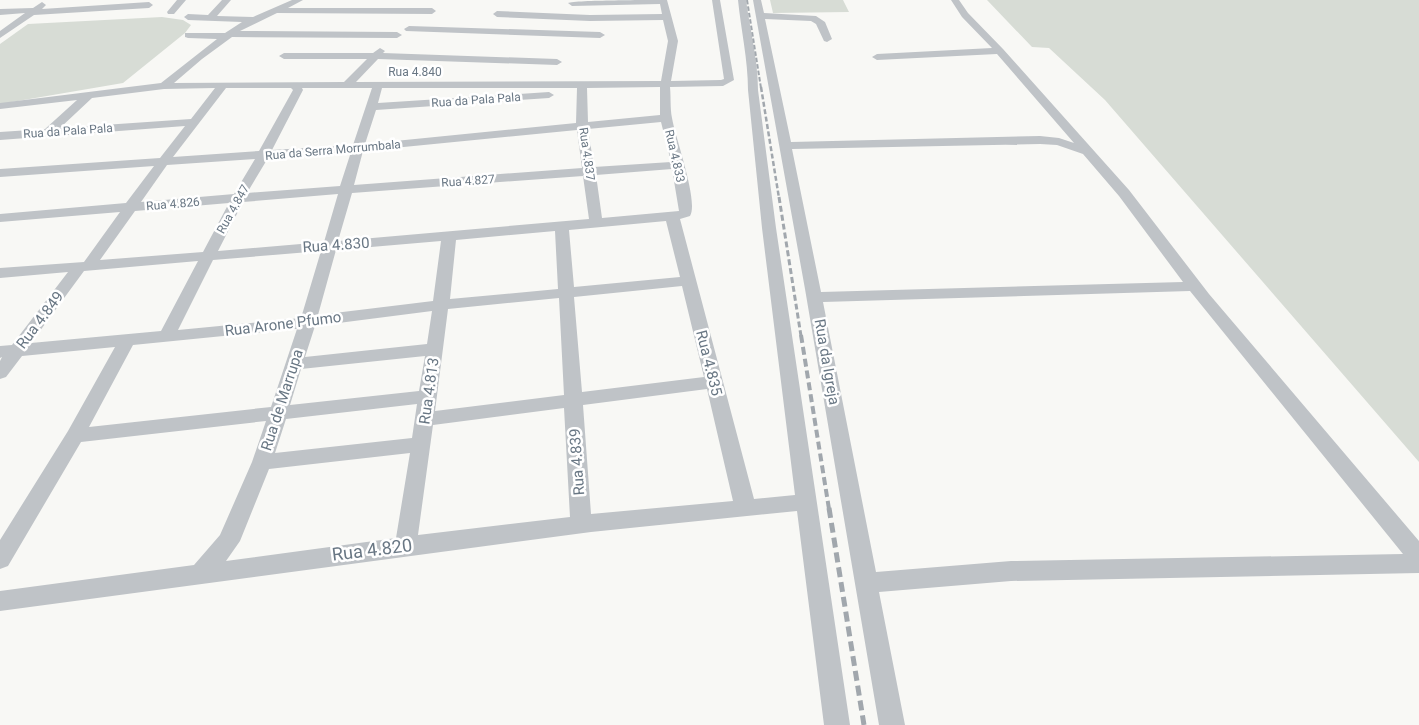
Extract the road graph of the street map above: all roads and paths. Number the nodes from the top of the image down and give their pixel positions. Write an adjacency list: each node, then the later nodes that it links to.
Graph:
1 (49, 0): 16 (street)
2 (182, 0): 20 (street)
3 (227, 0): 26 (street)
4 (299, 0): 17 (street)
5 (387, 0): 15 (street)
6 (716, 0): 43 (street)
7 (742, 0): 100 (street)
8 (757, 0): 22 (street, Rua da Igreja)
9 (955, 0): 38 (street)
10 (663, 1): 11 (street); 25 (street, Rua 4.833)
11 (572, 2): 24 (street)
12 (441, 3): 18 (street)
13 (507, 4): 21 (street)
14 (149, 5): 16 (street)
15 (379, 10): 17 (street); 18 (street)
16 (34, 11): 19 (street); 28 (street)
17 (276, 11): 27 (street)
18 (432, 11): 30 (street)
19 (0, 12)
20 (171, 12)
21 (497, 14): 24 (street); 31 (street)
22 (760, 16): 37 (street); 60 (street, Rua da Igreja)
23 (188, 17): 26 (street)
24 (568, 17): 25 (street)
25 (667, 17): 43 (street, Rua 4.833)
26 (210, 18): 27 (street)
27 (253, 20): 34 (street)
28 (18, 23): 29 (street); 32 (street)
29 (0, 24)
30 (409, 29): 31 (street); 35 (street)
31 (478, 31): 42 (street)
32 (0, 35)
33 (188, 35): 34 (street)
34 (229, 35): 35 (street); 47 (street)
35 (398, 35): 40 (street)
36 (600, 35): 42 (street)
37 (827, 39)
38 (1000, 51): 41 (street); 54 (street)
39 (284, 56): 40 (street)
40 (375, 56): 42 (street); 45 (street)
41 (876, 56)
42 (557, 65): 46 (street, Rua 4.840); 49 (street, Rua da Pala Pala); 52 (street, Rua da Pala Pala)
43 (665, 84): 49 (street); 53 (street, Rua 4.833)
44 (223, 85): 47 (street); 48 (street); 55 (street, Rua 4.849)
45 (347, 85): 46 (street, Rua 4.840); 48 (street, Rua 4.840)
46 (378, 85): 52 (street, Rua de Marrupa)
47 (164, 86): 50 (street)
48 (296, 87): 63 (street, Rua 4.847)
49 (582, 89): 56 (street, Rua 4.837)
50 (89, 95): 51 (street); 57 (street)
51 (0, 106)
52 (370, 107): 61 (street, Rua de Marrupa)
53 (666, 118): 56 (street, Rua da Serra Morrumbala); 65 (street, Rua 4.833)
54 (1059, 120): 59 (street); 62 (street)
55 (195, 122): 57 (street, Rua da Pala Pala); 64 (street, Rua 4.849)
56 (582, 127): 61 (street, Rua da Serra Morrumbala); 66 (street, Rua 4.837)
57 (50, 132): 58 (street, Rua da Pala Pala)
58 (0, 136)
59 (1050, 140): 60 (street); 62 (street)
60 (786, 146): 83 (street, Rua da Igreja)
61 (358, 148): 63 (street, Rua da Serra Morrumbala); 68 (street, Rua de Marrupa)
62 (1086, 151): 81 (street)
63 (264, 156): 64 (street, Rua da Serra Morrumbala); 69 (street, Rua 4.847)
64 (163, 162): 67 (street, Rua da Serra Morrumbala); 70 (street, Rua 4.849)
65 (678, 165): 66 (street, Rua 4.827); 71 (street, Rua 4.833)
66 (590, 172): 68 (street, Rua 4.827); 73 (street, Rua 4.837)
67 (0, 173)
68 (346, 191): 69 (street, Rua 4.826); 76 (street, Rua de Marrupa)
69 (238, 198): 70 (street, Rua 4.826); 77 (street, Rua 4.847)
70 (131, 208): 72 (street, Rua 4.826); 78 (street, Rua 4.849)
71 (672, 217): 73 (street, Rua 4.830); 80 (street, Rua 4.835)
72 (0, 218)
73 (596, 222): 74 (street, Rua 4.830)
74 (562, 226): 75 (street, Rua 4.830); 82 (street, Rua 4.839)
75 (448, 236): 76 (street, Rua 4.830); 84 (street, Rua 4.813)
76 (329, 245): 77 (street, Rua 4.830); 85 (street, Rua de Marrupa)
77 (208, 255): 78 (street, Rua 4.830); 86 (street, Rua 4.847)
78 (84, 266): 79 (street, Rua 4.830); 89 (street, Rua 4.849)
79 (0, 273)
80 (688, 281): 82 (street, Rua Arone Pfumo); 92 (street, Rua 4.835)
81 (1195, 286): 83 (street); 105 (street)
82 (565, 294): 84 (street, Rua Arone Pfumo); 94 (street, Rua 4.839)
83 (815, 297): 110 (street, Rua da Igreja)
84 (441, 305): 85 (street, Rua Arone Pfumo); 88 (street, Rua 4.813)
85 (308, 322): 86 (street, Rua Arone Pfumo); 90 (street, Rua de Marrupa)
86 (166, 337): 87 (street, Rua Arone Pfumo)
87 (127, 341): 89 (street, Rua Arone Pfumo); 97 (street)
88 (435, 349): 90 (street); 93 (street, Rua 4.813)
89 (8, 351): 91 (street, Rua 4.849)
90 (294, 364): 95 (street, Rua de Marrupa)
91 (0, 373)
92 (714, 382): 94 (street); 101 (street, Rua 4.835)
93 (428, 396): 95 (street); 96 (street, Rua 4.813)
94 (573, 399): 96 (street); 102 (street, Rua 4.839)
95 (278, 414): 97 (street); 99 (street, Rua de Marrupa)
96 (425, 419): 98 (street, Rua 4.813)
97 (76, 436): 106 (street)
98 (422, 444): 99 (street); 104 (street, Rua 4.813)
99 (262, 462): 103 (street, Rua de Marrupa)
100 (807, 502): 101 (street, Rua 4.820); 112 (street)
101 (746, 509): 102 (street, Rua 4.820)
102 (581, 524): 104 (street, Rua 4.820)
103 (229, 541): 108 (street); 109 (street, Rua de Marrupa)
104 (406, 546): 108 (street, Rua 4.820)
105 (1419, 557)
106 (0, 559)
107 (1419, 563): 110 (street)
108 (238, 567): 109 (street, Rua 4.820)
109 (201, 573): 111 (street, Rua 4.820)
110 (867, 583): 113 (street, Rua da Igreja)
111 (0, 601)
112 (837, 725)
113 (892, 725)

